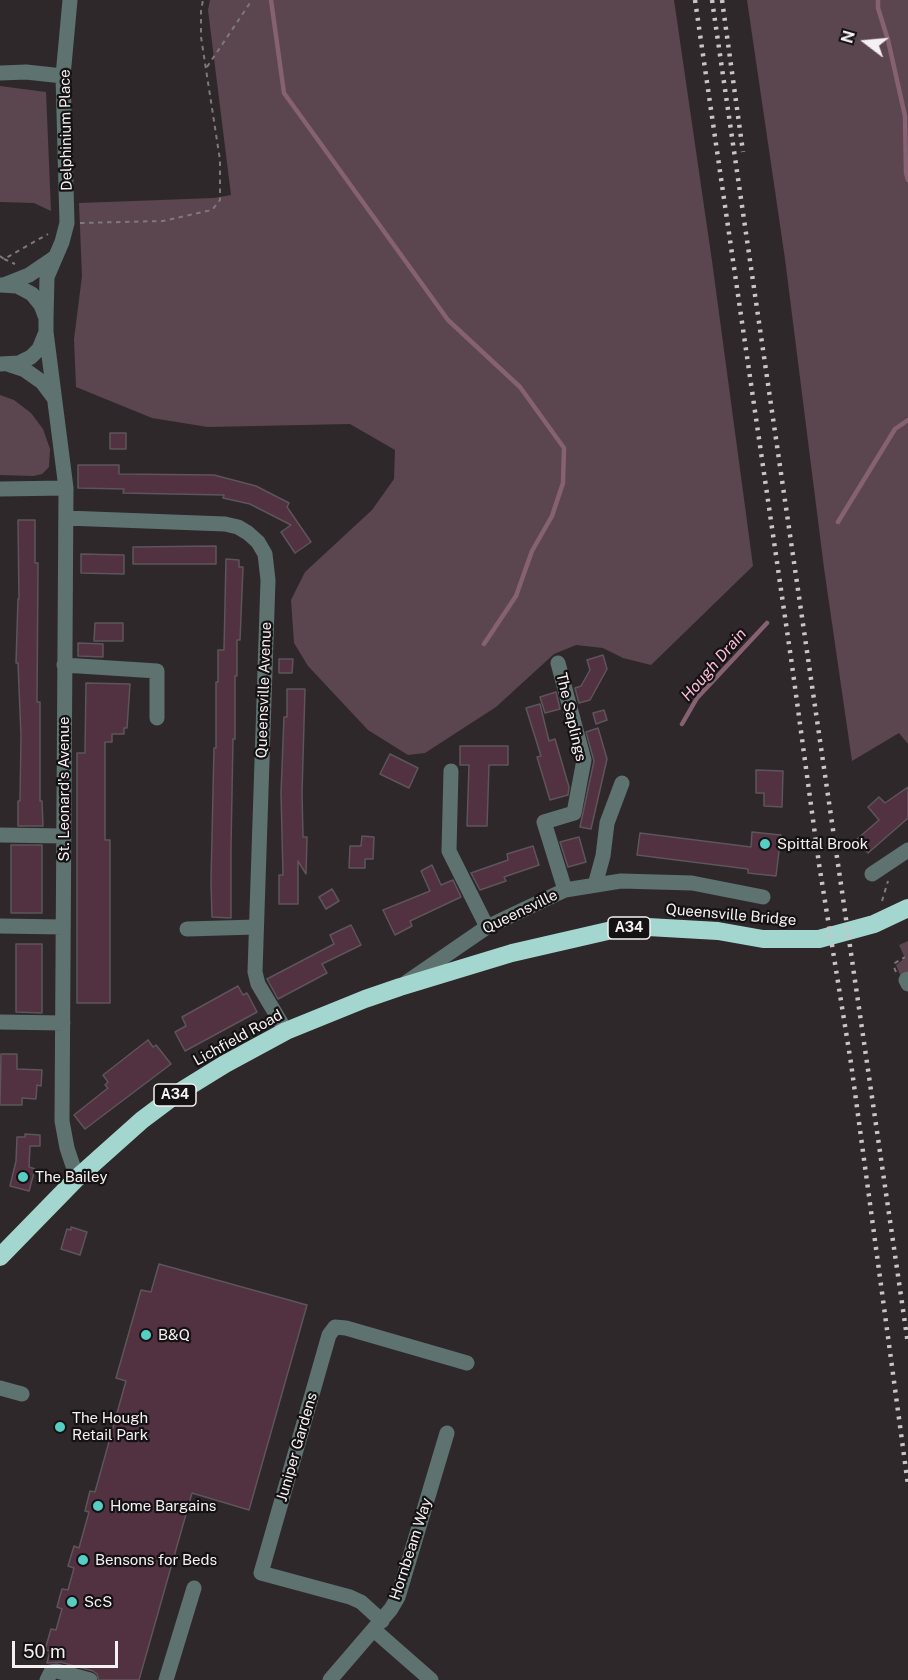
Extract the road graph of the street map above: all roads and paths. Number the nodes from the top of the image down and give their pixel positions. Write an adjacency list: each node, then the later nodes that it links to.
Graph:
1 (70, 0): 6 (street, Delphinium Place)
2 (203, 0): 4 (path)
3 (252, 0): 4 (path)
4 (207, 67): 7 (path)
5 (0, 73): 6 (street)
6 (63, 76): 10 (street, Delphinium Place)
7 (75, 223)
8 (51, 233): 9 (path)
9 (0, 256)
10 (54, 258): 11 (street); 12 (street, Delphinium Place)
11 (2, 285): 12 (street)
12 (46, 325): 13 (street); 14 (street, St. Leonard's Avenue)
13 (5, 365): 14 (street)
14 (54, 398): 15 (street, St. Leonard's Avenue)
15 (66, 488): 16 (street); 17 (street, St. Leonard's Avenue)
16 (0, 489)
17 (66, 518): 19 (street, St. Leonard's Avenue); 36 (street, Queensville Avenue)
18 (558, 663): 29 (street, The Saplings)
19 (64, 665): 20 (street); 24 (street, St. Leonard's Avenue)
20 (157, 718)
21 (451, 771): 37 (street)
22 (622, 783): 28 (street)
23 (0, 835): 24 (street)
24 (64, 836): 35 (street, St. Leonard's Avenue)
25 (908, 850): 26 (street)
26 (895, 860): 27 (street); 34 (path)
27 (872, 874)
28 (595, 885): 29 (street, Queensville); 30 (street, Queensville)
29 (565, 890): 37 (street, Queensville)
30 (763, 897): 32 (path)
31 (908, 908): 34 (highway, Queensville Bridge / A34)
32 (788, 923)
33 (0, 926): 35 (street)
34 (869, 926): 39 (highway, Queensville Bridge / A34)
35 (63, 927): 42 (street, St. Leonard's Avenue)
36 (256, 927): 38 (street); 43 (street, Queensville Avenue)
37 (487, 927): 40 (street, Queensville)
38 (187, 929)
39 (444, 975): 40 (highway, Lichfield Road / A34)
40 (400, 987): 43 (highway, Lichfield Road / A34)
41 (0, 1022): 42 (street)
42 (63, 1023): 44 (street, St. Leonard's Avenue)
43 (286, 1030): 44 (highway, Lichfield Road / A34)
44 (78, 1178): 45 (highway, Lichfield Road / A34)
45 (0, 1257)
46 (466, 1363): 51 (street, Juniper Gardens)
47 (0, 1388): 48 (street)
48 (22, 1394)
49 (447, 1433): 51 (street, Hornbeam Way)
50 (194, 1588): 54 (street)
51 (378, 1625): 55 (street, Hornbeam Way); 56 (street)
52 (47, 1680): 53 (street)
53 (90, 1680)
54 (166, 1680)
55 (330, 1680)
56 (430, 1680)

